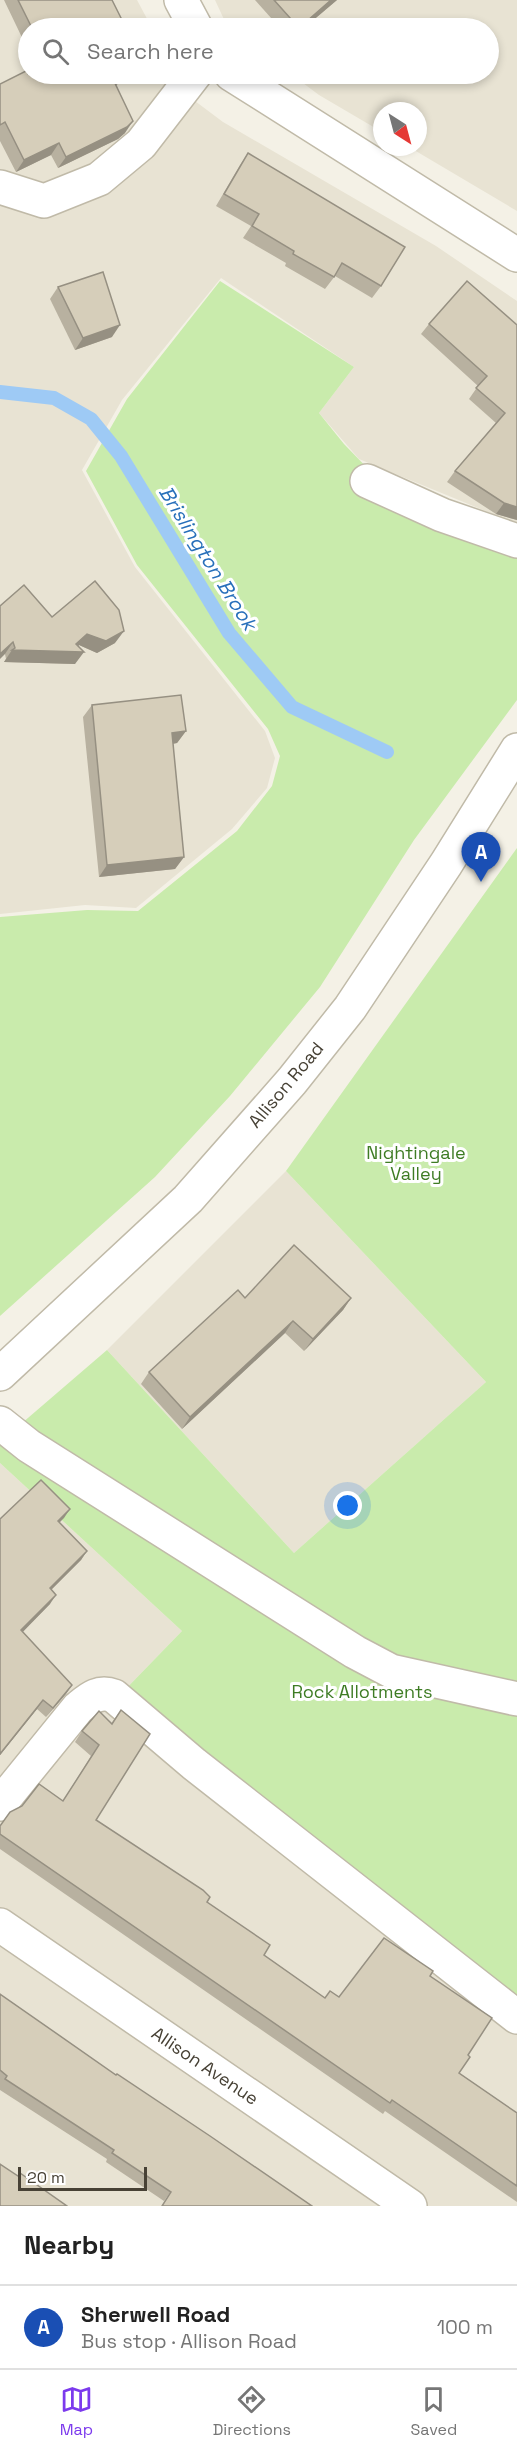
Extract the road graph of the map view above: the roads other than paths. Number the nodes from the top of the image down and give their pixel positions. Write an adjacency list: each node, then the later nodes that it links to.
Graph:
1 (181, 0): 2 (street)
2 (191, 18)
3 (187, 84): 5 (street)
4 (247, 84): 6 (street)
5 (0, 187)
6 (517, 255)
7 (367, 481): 8 (street)
8 (517, 541)
9 (517, 750): 10 (street, Allison Road)
10 (0, 1374)
11 (0, 1423): 12 (street)
12 (517, 1699)
13 (0, 1804): 15 (street)
14 (0, 1925): 16 (street, Allison Avenue)
15 (517, 2017)
16 (410, 2206)

